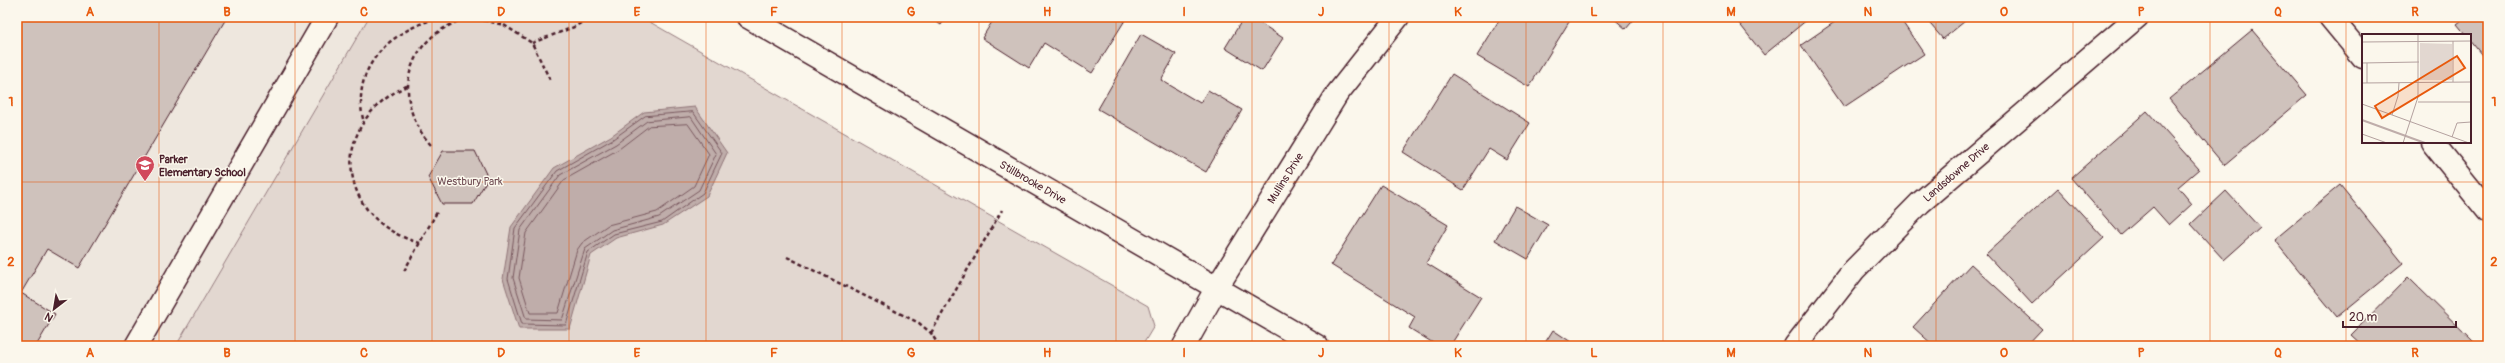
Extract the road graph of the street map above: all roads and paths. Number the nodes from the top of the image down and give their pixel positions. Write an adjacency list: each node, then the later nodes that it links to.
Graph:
1 (327, 17): 24 (street)
2 (442, 17): 13 (path)
3 (469, 17): 9 (path); 12 (path)
4 (591, 17): 9 (path)
5 (748, 17): 22 (street, Stillbrooke Drive)
6 (1398, 17): 22 (street, Mullins Drive)
7 (2137, 17): 28 (street, Landsdowne Drive)
8 (2330, 17): 10 (street)
9 (532, 43): 11 (path)
10 (2362, 56)
11 (551, 82)
12 (407, 86): 13 (path); 15 (path)
13 (364, 120): 19 (path)
14 (2433, 143): 17 (street)
15 (431, 145)
16 (1002, 210): 23 (path)
17 (2488, 211)
18 (437, 212): 19 (path)
19 (420, 243): 21 (path)
20 (787, 257): 23 (path)
21 (404, 271)
22 (1216, 289): 26 (street, Mullins Drive); 27 (street, Stillbrooke Drive)
23 (931, 333): 25 (path)
24 (136, 346)
25 (939, 346)
26 (1184, 346)
27 (1317, 346)
28 (1795, 346)

